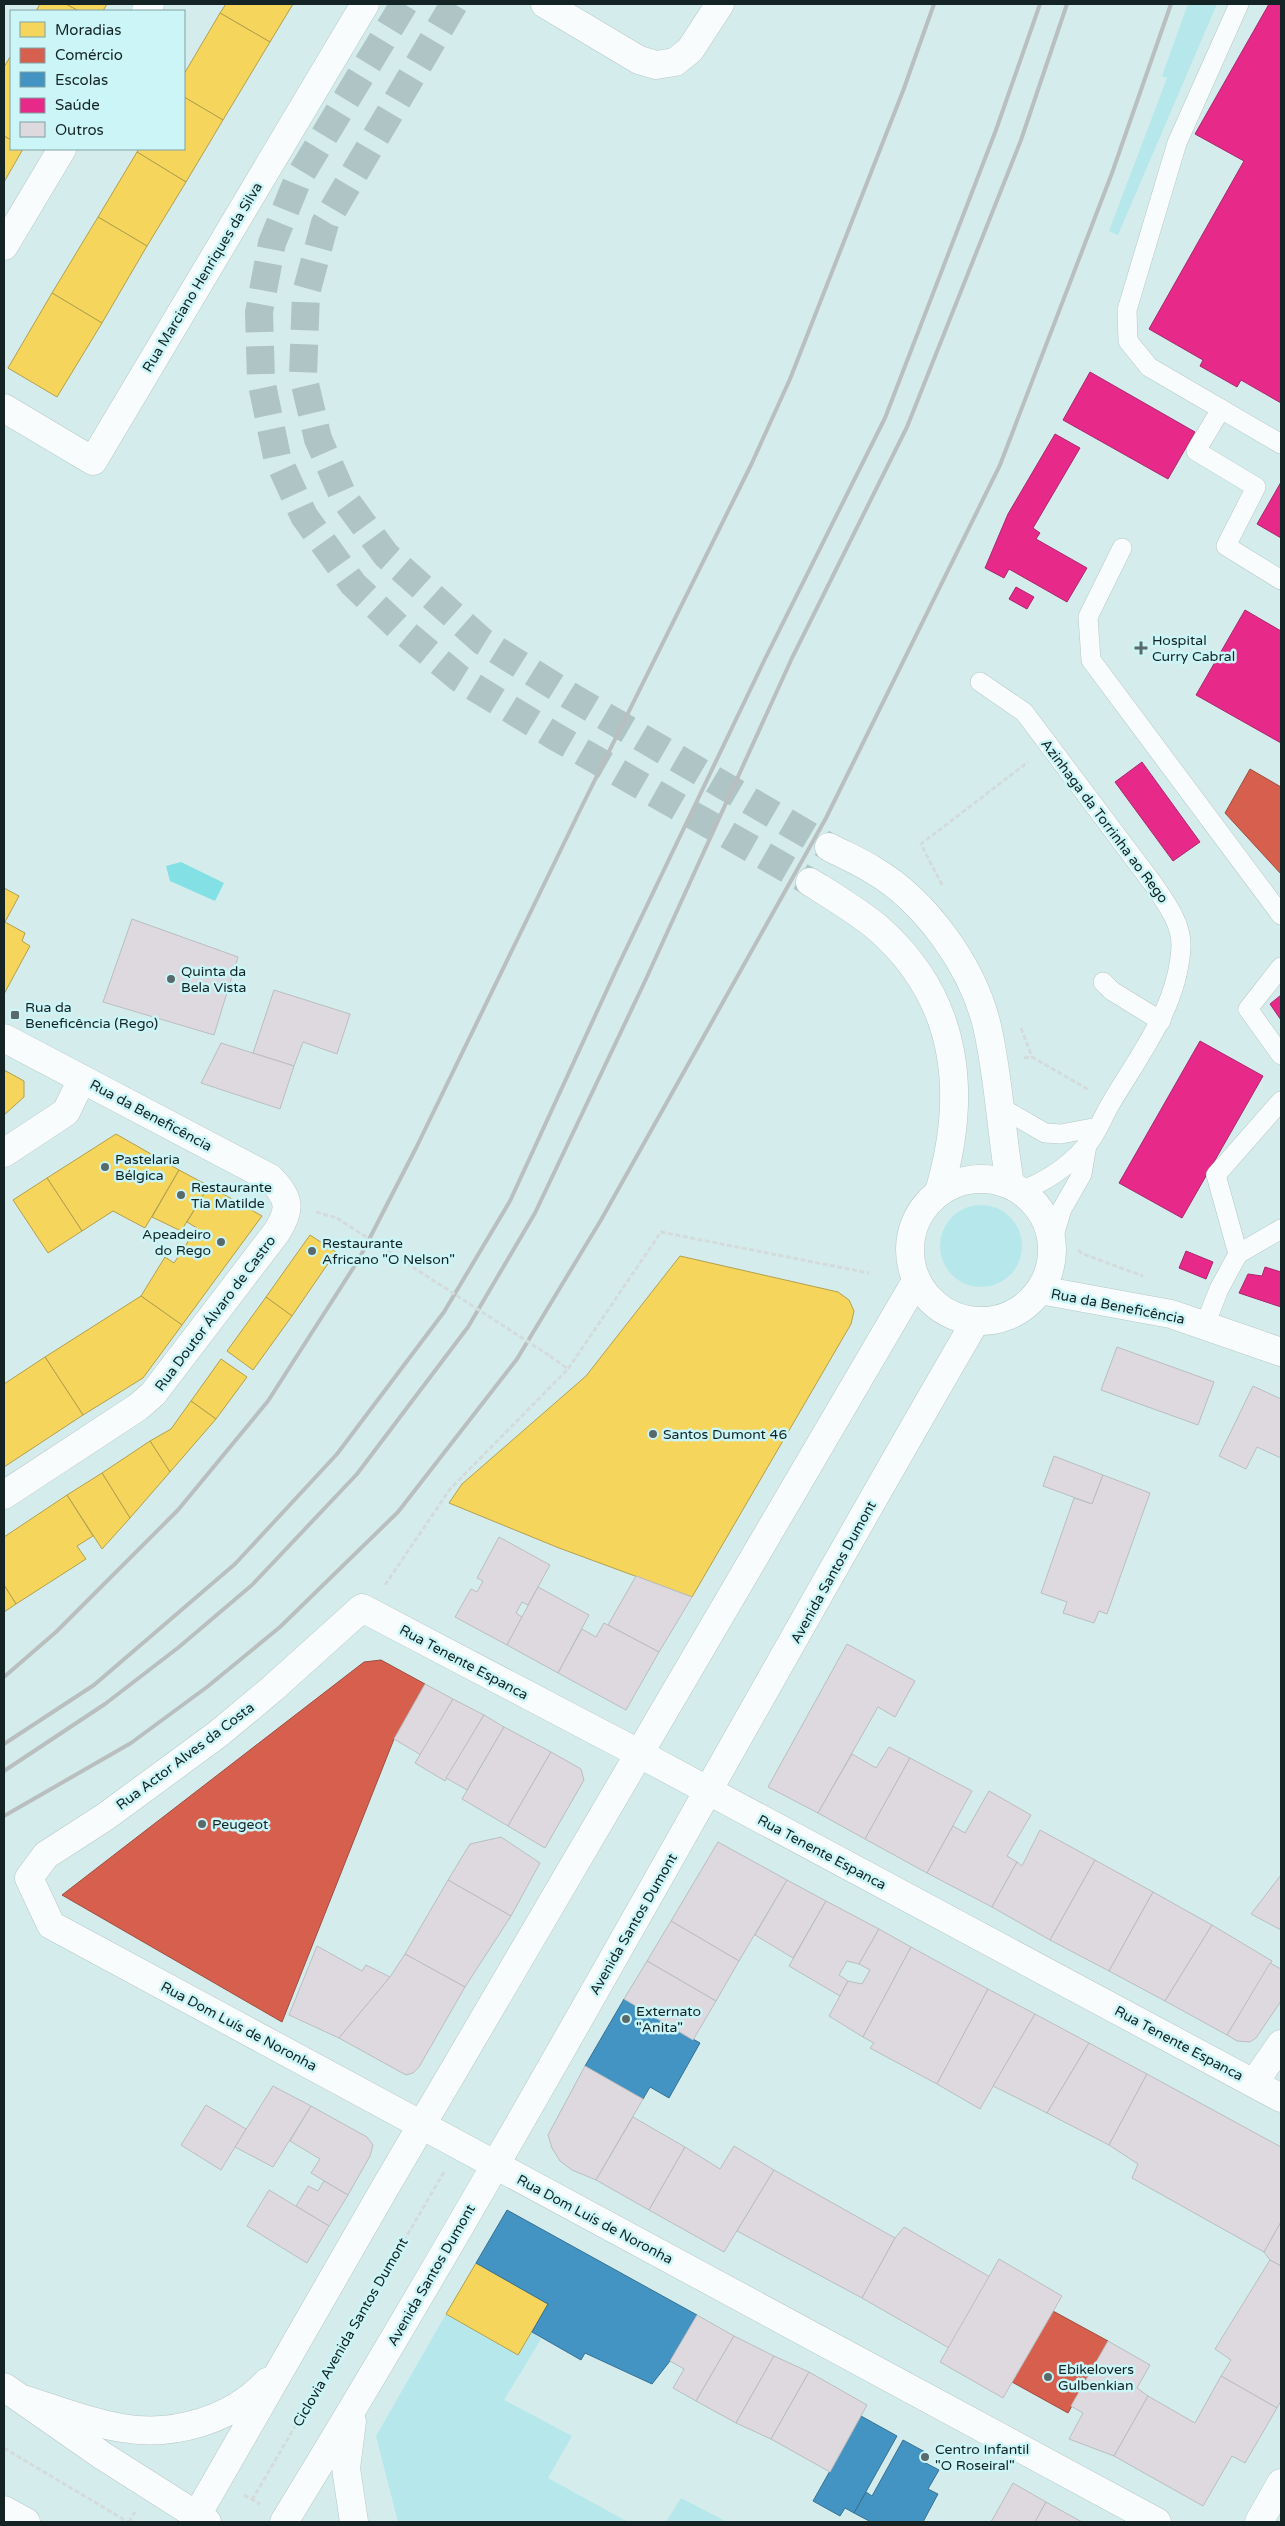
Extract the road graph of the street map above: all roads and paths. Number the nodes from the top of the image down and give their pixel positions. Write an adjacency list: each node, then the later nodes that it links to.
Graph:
1 (365, 4): 7 (street, Rua Marciano Henriques da Silva)
2 (545, 4): 3 (street)
3 (720, 4)
4 (1239, 4): 8 (lane)
5 (61, 150): 6 (street)
6 (4, 246)
7 (4, 408)
8 (1221, 408): 9 (lane); 11 (lane)
9 (1281, 444)
10 (1122, 548): 17 (lane)
11 (1281, 580)
12 (980, 682): 13 (lane, Azinhaga da Torrinha ao Rego)
13 (1050, 746): 16 (path); 20 (lane, Azinhaga da Torrinha ao Rego)
14 (829, 847): 27 (street)
15 (810, 882): 32 (street)
16 (944, 887)
17 (1281, 915)
18 (1281, 967): 23 (lane)
19 (1103, 982): 20 (lane)
20 (1160, 1021): 26 (lane, Azinhaga da Torrinha ao Rego)
21 (1018, 1022): 26 (path)
22 (4, 1038): 24 (street, Rua da Beneficência)
23 (1281, 1055)
24 (82, 1079): 30 (street); 33 (street, Rua da Beneficência)
25 (1281, 1101): 37 (lane)
26 (1111, 1102): 28 (lane, Azinhaga da Torrinha ao Rego)
27 (1000, 1107): 28 (lane); 31 (street)
28 (1098, 1127): 29 (lane, Azinhaga da Torrinha ao Rego)
29 (1087, 1145): 31 (lane); 36 (lane)
30 (4, 1153)
31 (1016, 1188): 32 (street); 36 (street)
32 (938, 1192): 40 (street)
33 (288, 1204): 46 (street, Rua Doutor Álvaro de Castro)
34 (337, 1218): 45 (path, bridge)
35 (1281, 1229): 37 (lane)
36 (1063, 1245): 39 (path); 41 (street)
37 (1238, 1254): 43 (lane)
38 (869, 1273): 45 (path)
39 (1144, 1276)
40 (916, 1281): 42 (street); 49 (street)
41 (1040, 1290): 42 (street); 43 (street, Rua da Beneficência)
42 (975, 1322): 50 (street, Avenida Santos Dumont)
43 (1205, 1325): 44 (street, Rua da Beneficência)
44 (1281, 1352)
45 (568, 1369): 47 (path)
46 (4, 1495)
47 (385, 1586)
48 (362, 1608): 49 (street, Rua Tenente Espanca); 51 (street, Rua Actor Alves da Costa)
49 (640, 1754): 50 (street, Rua Tenente Espanca); 55 (street)
50 (709, 1792): 53 (street, Rua Tenente Espanca); 56 (street, Avenida Santos Dumont)
51 (41, 1907): 55 (street, Rua Dom Luís de Noronha)
52 (1281, 2044): 53 (street)
53 (1254, 2083): 54 (street, Rua Tenente Espanca)
54 (1281, 2098)
55 (422, 2125): 56 (street, Rua Dom Luís de Noronha); 58 (street)
56 (495, 2164): 60 (street, Avenida Santos Dumont); 70 (street, Rua Dom Luís de Noronha)
57 (448, 2165): 63 (path, Ciclovia Avenida Santos Dumont)
58 (282, 2367): 59 (street); 65 (street)
59 (15, 2394): 65 (street)
60 (354, 2409): 68 (street, Avenida Santos Dumont); 69 (street)
61 (4, 2448): 67 (path)
62 (1281, 2484): 71 (street)
63 (252, 2500)
64 (4, 2510): 66 (street)
65 (199, 2520)
66 (26, 2522)
67 (128, 2522)
68 (284, 2522)
69 (354, 2522)
70 (1157, 2522)
71 (1259, 2522)

